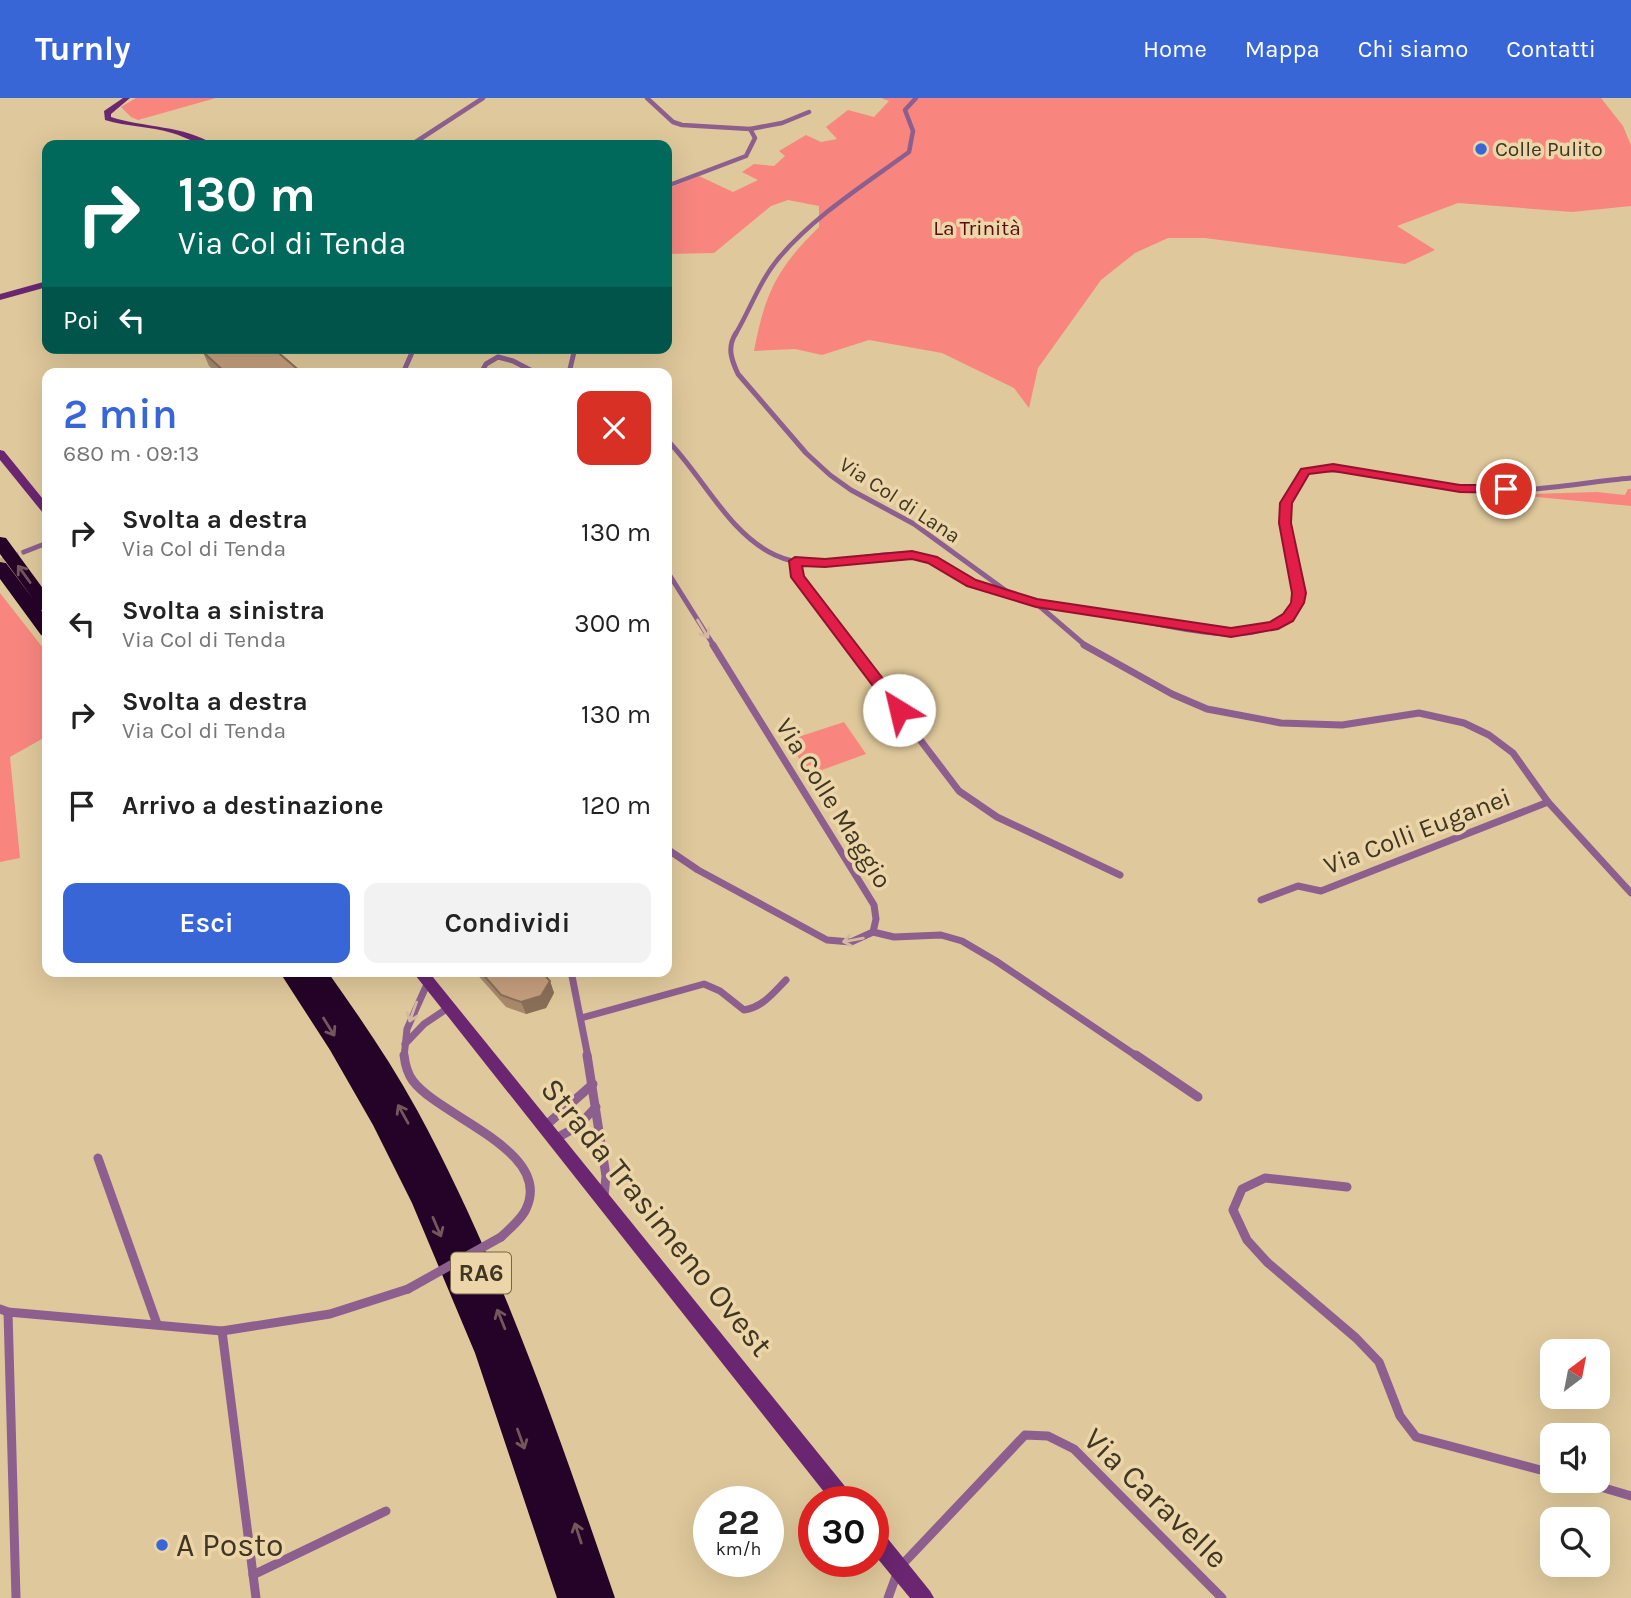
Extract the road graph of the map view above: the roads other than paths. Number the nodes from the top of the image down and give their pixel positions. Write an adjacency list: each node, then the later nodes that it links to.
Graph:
1 (127, 98): 9 (main road)
2 (491, 98): 5 (street)
3 (647, 98): 8 (street)
4 (916, 98): 6 (street, Via Col di Lana)
5 (482, 99): 10 (street)
6 (907, 101): 27 (street, Via Col di Lana)
7 (809, 111): 8 (street)
8 (750, 129): 11 (street)
9 (198, 140)
10 (419, 140)
11 (672, 184)
12 (42, 285): 13 (main road)
13 (0, 297)
14 (496, 355): 15 (street); 16 (street)
15 (484, 368)
16 (527, 368)
17 (672, 445): 24 (street)
18 (0, 453): 20 (main road)
19 (1631, 478): 29 (street)
20 (42, 504)
21 (0, 542): 28 (highway, one-way to 21)
22 (42, 545): 23 (street)
23 (24, 552)
24 (795, 561): 27 (street); 33 (street)
25 (0, 568): 30 (highway)
26 (672, 579): 36 (street, Via Colle Maggio, one-way to 36)
27 (1016, 598): 29 (street)
28 (42, 599)
29 (1036, 603): 31 (street, Via Colli Euganei)
30 (42, 624)
31 (1548, 802): 34 (street, Via Colli Euganei); 35 (street, Via Colli Euganei)
32 (672, 852): 36 (street, Via Colle Maggio, one-way to 32)
33 (1120, 875)
34 (1631, 893)
35 (1261, 900)
36 (873, 932): 46 (street)
37 (294, 977): 65 (highway, RA6, one-way to 65)
38 (318, 977): 66 (highway, RA6, one-way to 38)
39 (424, 977): 42 (main road, Strada Trasimeno Ovest); 44 (street, one-way to 44)
40 (572, 977): 43 (street)
41 (786, 980): 43 (street)
42 (447, 1008): 44 (street); 48 (main road, Strada Trasimeno Ovest)
43 (582, 1018): 45 (street)
44 (405, 1045): 54 (street, bridge)
45 (593, 1084): 47 (street); 48 (street)
46 (1198, 1097)
47 (596, 1106): 48 (street); 51 (street)
48 (549, 1133): 51 (main road, Strada Trasimeno Ovest)
49 (98, 1158): 53 (street)
50 (1347, 1187): 55 (street)
51 (604, 1200): 56 (main road, Strada Trasimeno Ovest)
52 (4, 1311): 53 (street); 63 (street)
53 (157, 1324): 54 (street)
54 (222, 1331): 62 (street)
55 (1540, 1471)
56 (832, 1486)
57 (1610, 1490): 58 (street)
58 (1631, 1496)
59 (386, 1511): 62 (street)
60 (889, 1556): 61 (main road)
61 (899, 1568): 67 (street); 68 (main road); 69 (street, Via Caravelle)
62 (253, 1576): 64 (street)
63 (16, 1598)
64 (256, 1598)
65 (573, 1598)
66 (599, 1598)
67 (888, 1598)
68 (923, 1598)
69 (1222, 1598)

